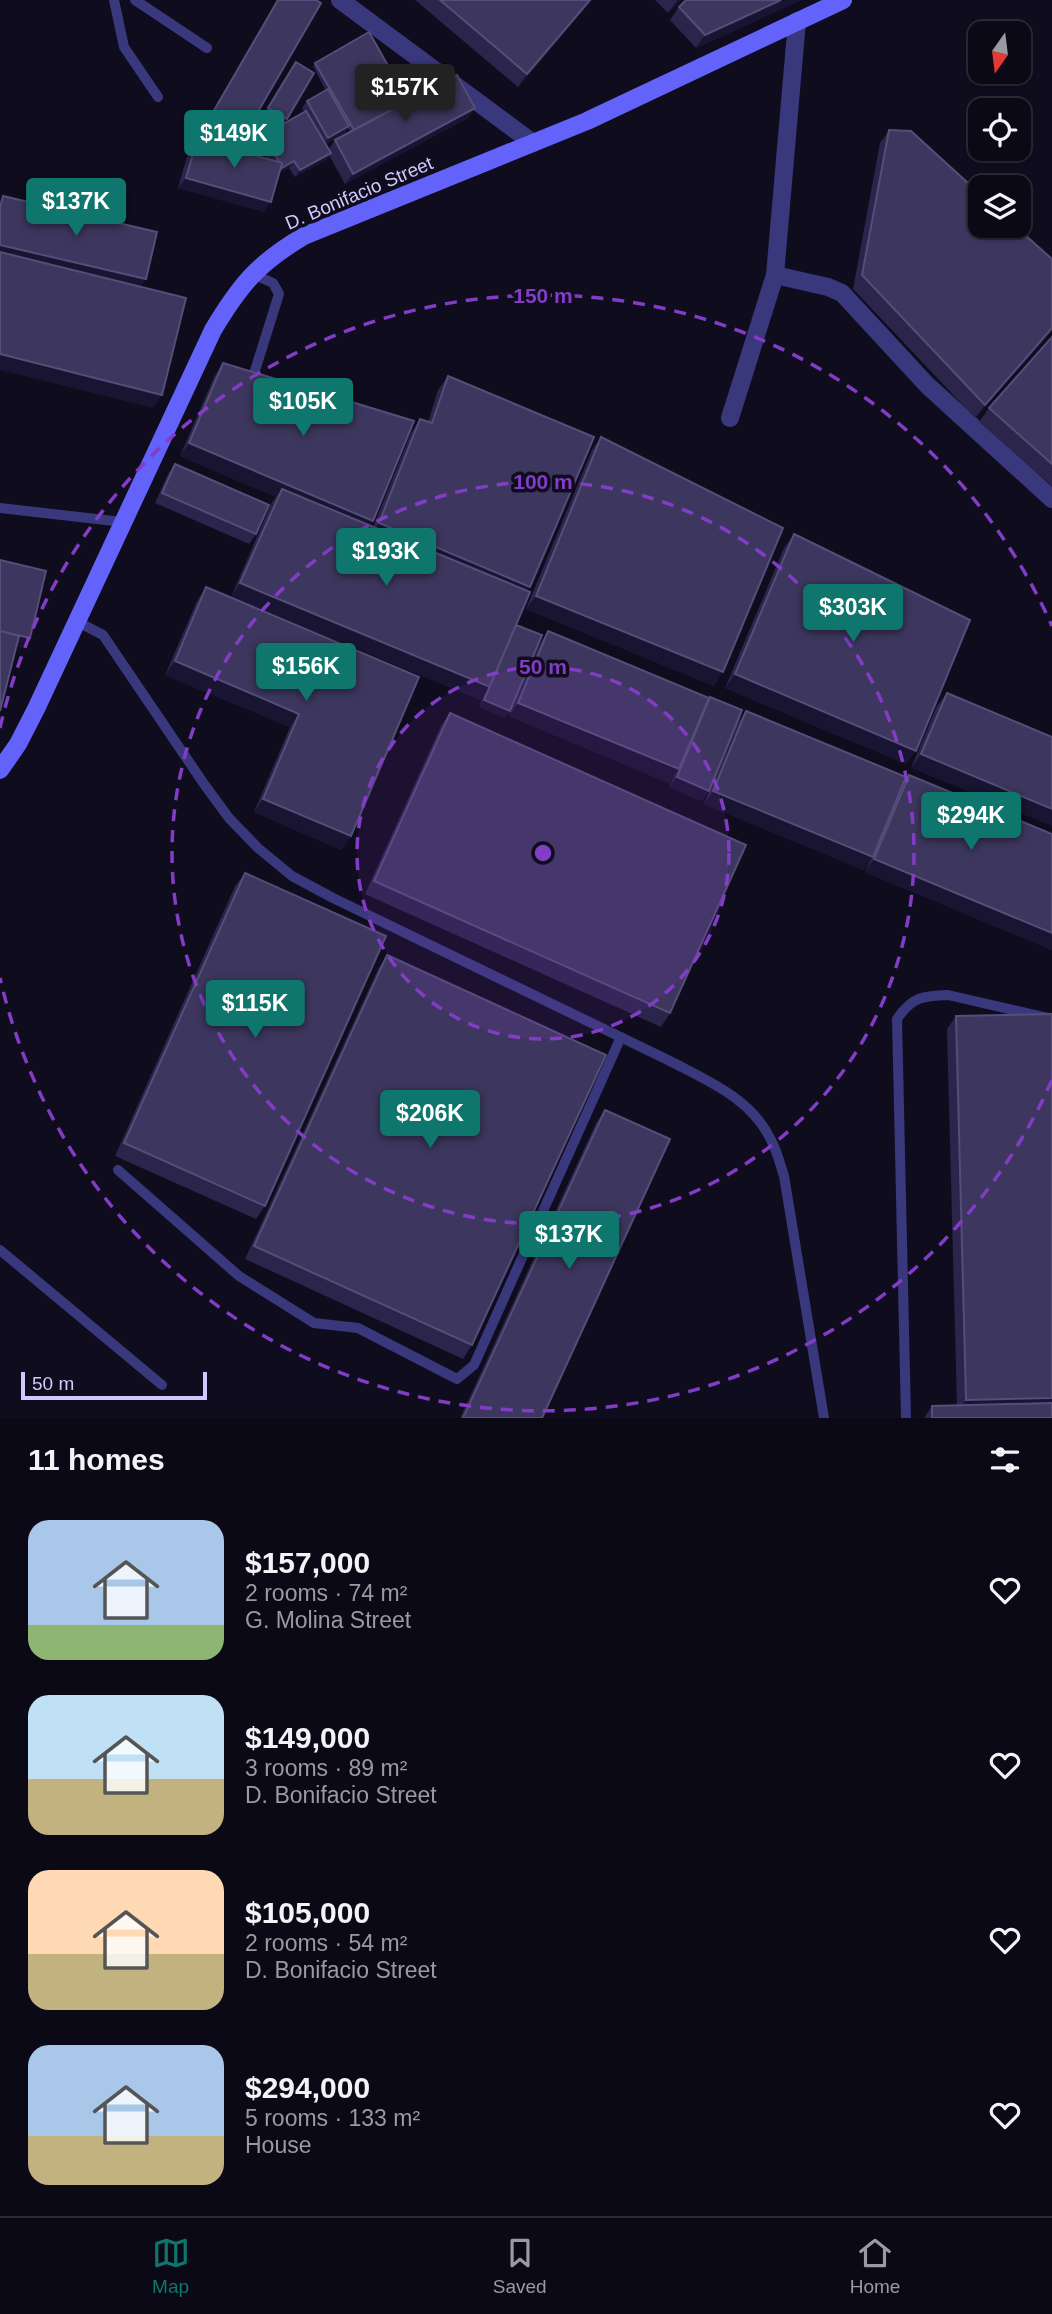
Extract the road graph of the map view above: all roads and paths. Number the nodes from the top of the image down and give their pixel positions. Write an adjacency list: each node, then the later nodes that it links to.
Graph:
1 (114, 0): 7 (lane)
2 (135, 0): 6 (lane)
3 (340, 0): 8 (street)
4 (843, 0): 5 (main road, D. Bonifacio Street)
5 (797, 21): 8 (main road, D. Bonifacio Street); 10 (street)
6 (207, 48)
7 (158, 97)
8 (533, 143): 9 (main road, D. Bonifacio Street)
9 (253, 274): 11 (lane); 15 (main road, D. Bonifacio Street)
10 (775, 275): 12 (street); 13 (street)
11 (252, 380)
12 (730, 418)
13 (1052, 499)
14 (0, 508): 15 (lane)
15 (123, 522): 16 (main road, D. Bonifacio Street)
16 (76, 621): 17 (main road, D. Bonifacio Street); 19 (lane)
17 (0, 769)
18 (1052, 1020): 24 (lane)
19 (621, 1037): 20 (lane); 23 (lane)
20 (118, 1170)
21 (0, 1250): 22 (lane)
22 (163, 1385)
23 (824, 1418)
24 (906, 1418)

